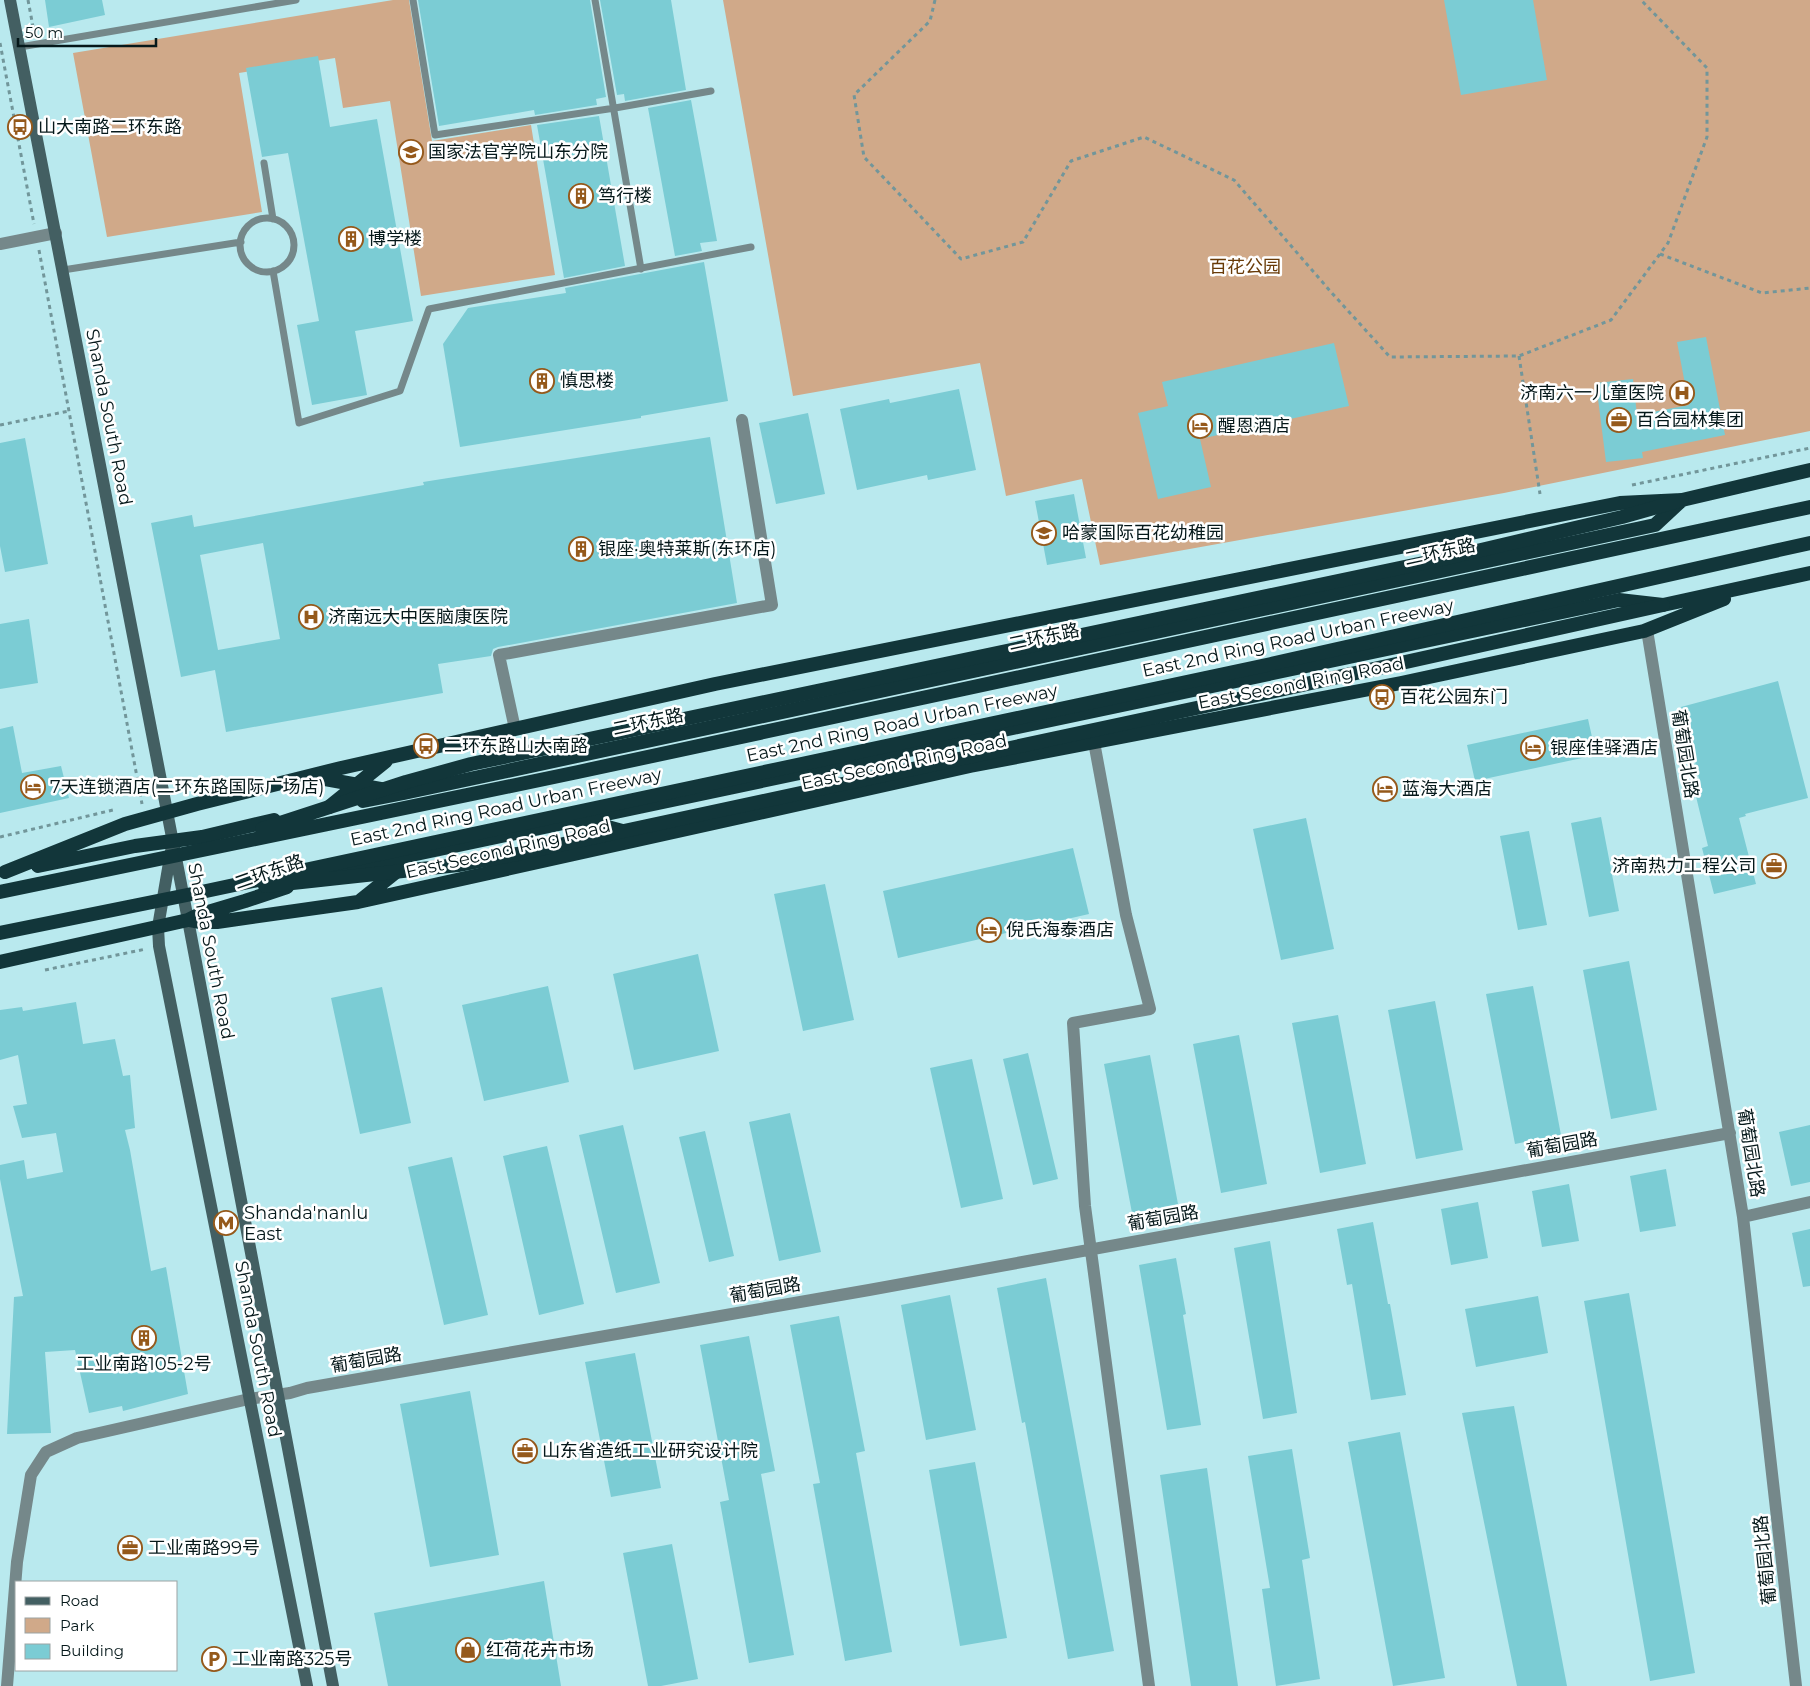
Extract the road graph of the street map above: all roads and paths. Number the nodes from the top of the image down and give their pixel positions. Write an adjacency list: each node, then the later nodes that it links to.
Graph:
1 (10, 0): 8 (main road, Shanda South Road)
2 (296, 0): 8 (lane)
3 (413, 0): 10 (lane)
4 (595, 0): 10 (lane)
5 (935, 0): 24 (path)
6 (1641, 0): 19 (path)
7 (0, 42): 13 (path)
8 (20, 47): 14 (main road, Shanda South Road)
9 (711, 91): 10 (lane)
10 (615, 108): 20 (lane)
11 (264, 163): 12 (lane)
12 (273, 219): 15 (lane); 22 (lane)
13 (35, 228)
14 (56, 233): 16 (street); 21 (main road, Shanda South Road)
15 (241, 242): 21 (lane); 22 (lane)
16 (0, 244)
17 (751, 247): 20 (lane)
18 (38, 248): 25 (path)
19 (1660, 254): 23 (path); 24 (path)
20 (641, 269): 22 (lane)
21 (63, 270): 44 (main road, Shanda South Road)
22 (273, 271)
23 (1810, 288)
24 (1519, 356): 29 (path)
25 (69, 411): 27 (path); 45 (path)
26 (742, 420): 37 (street)
27 (0, 425)
28 (1810, 470): 30 (highway)
29 (1540, 494)
30 (1682, 500): 37 (highway); 42 (highway, 二环东路); 50 (highway, bridge)
31 (1810, 507): 50 (highway, East 2nd Ring Road Urban Freeway, bridge)
32 (1810, 543): 53 (highway, East 2nd Ring Road Urban Freeway, bridge)
33 (1810, 573): 34 (highway, East Second Ring Road)
34 (1769, 582): 35 (highway, 二环东路); 36 (highway, East Second Ring Road)
35 (1663, 605): 46 (highway, 二环东路); 53 (highway, bridge)
36 (1647, 630): 38 (highway, East Second Ring Road); 64 (street, 葡萄园北路)
37 (515, 729): 39 (highway)
38 (1094, 742): 47 (highway, East Second Ring Road); 67 (street)
39 (391, 757): 40 (highway); 41 (highway, 二环东路)
40 (308, 776): 41 (highway, 二环东路); 44 (highway)
41 (355, 785): 42 (highway, 二环东路); 43 (highway, 二环东路)
42 (404, 794): 43 (highway, 二环东路)
43 (329, 806): 48 (highway, 二环东路)
44 (167, 812): 45 (highway); 48 (main road, Shanda South Road)
45 (139, 820): 51 (highway)
46 (578, 820): 47 (highway, 二环东路); 49 (highway, 二环东路)
47 (646, 838): 54 (highway, East Second Ring Road)
48 (173, 841): 51 (highway); 55 (main road, Shanda South Road); 56 (main road, Shanda South Road)
49 (422, 852): 54 (highway, 二环东路); 55 (highway, 二环东路)
50 (188, 853): 52 (highway, East 2nd Ring Road Urban Freeway, bridge)
51 (3, 873)
52 (0, 892)
53 (192, 894): 58 (highway, East 2nd Ring Road Urban Freeway, bridge)
54 (358, 902): 55 (highway, East Second Ring Road)
55 (188, 920): 56 (highway, East Second Ring Road); 68 (main road, Shanda South Road)
56 (158, 927): 57 (highway, East Second Ring Road); 59 (main road, Shanda South Road)
57 (142, 931): 60 (path); 62 (highway, East Second Ring Road)
58 (0, 933)
59 (160, 946): 60 (path); 72 (main road, Shanda South Road)
60 (143, 950): 61 (path); 63 (path)
61 (144, 958)
62 (0, 962)
63 (37, 972)
64 (1730, 1132): 66 (street, 葡萄园北路); 67 (street, 葡萄园路)
65 (1810, 1202): 66 (street)
66 (1744, 1217): 75 (street, 葡萄园北路)
67 (1091, 1249): 68 (street, 葡萄园路); 74 (street)
68 (278, 1394): 69 (street, 葡萄园路); 73 (main road, Shanda South Road)
69 (15, 1581)
70 (15, 1587): 71 (street, 葡萄园路)
71 (7, 1686)
72 (307, 1686)
73 (333, 1686)
74 (1149, 1686)
75 (1796, 1686)

